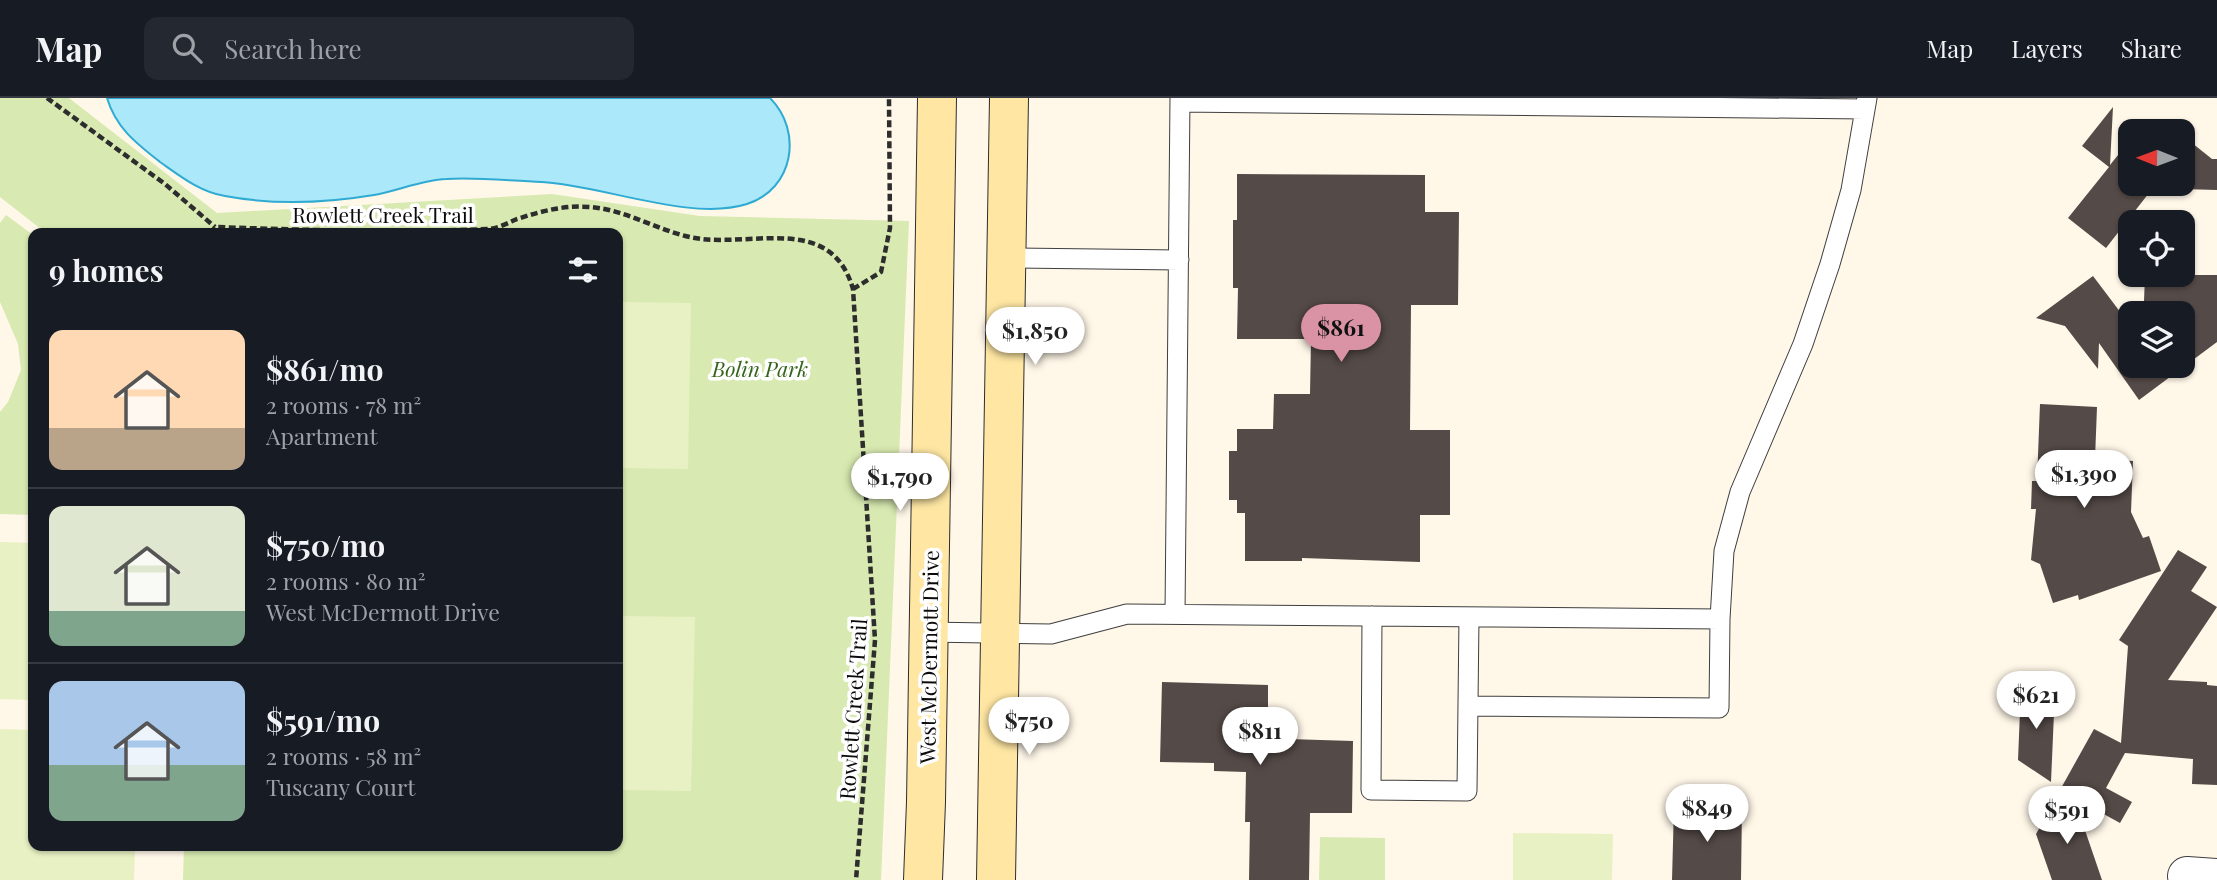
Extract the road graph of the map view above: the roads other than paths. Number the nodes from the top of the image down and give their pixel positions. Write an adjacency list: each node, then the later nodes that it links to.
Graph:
1 (937, 98): 13 (main road, West McDermott Drive)
2 (1009, 98): 7 (main road)
3 (1180, 100): 4 (lane); 8 (lane)
4 (1488, 101): 5 (lane)
5 (1535, 102): 6 (lane)
6 (1866, 103): 12 (lane)
7 (1007, 258): 8 (lane); 14 (main road)
8 (1178, 260): 9 (lane)
9 (1175, 614): 10 (lane); 14 (lane)
10 (1372, 616): 11 (lane); 15 (lane)
11 (1469, 617): 12 (lane); 15 (lane)
12 (1720, 619): 15 (lane)
13 (927, 632): 14 (lane); 16 (main road, West McDermott Drive)
14 (1001, 633): 17 (main road)
15 (1468, 706)
16 (923, 880)
17 (996, 880)

